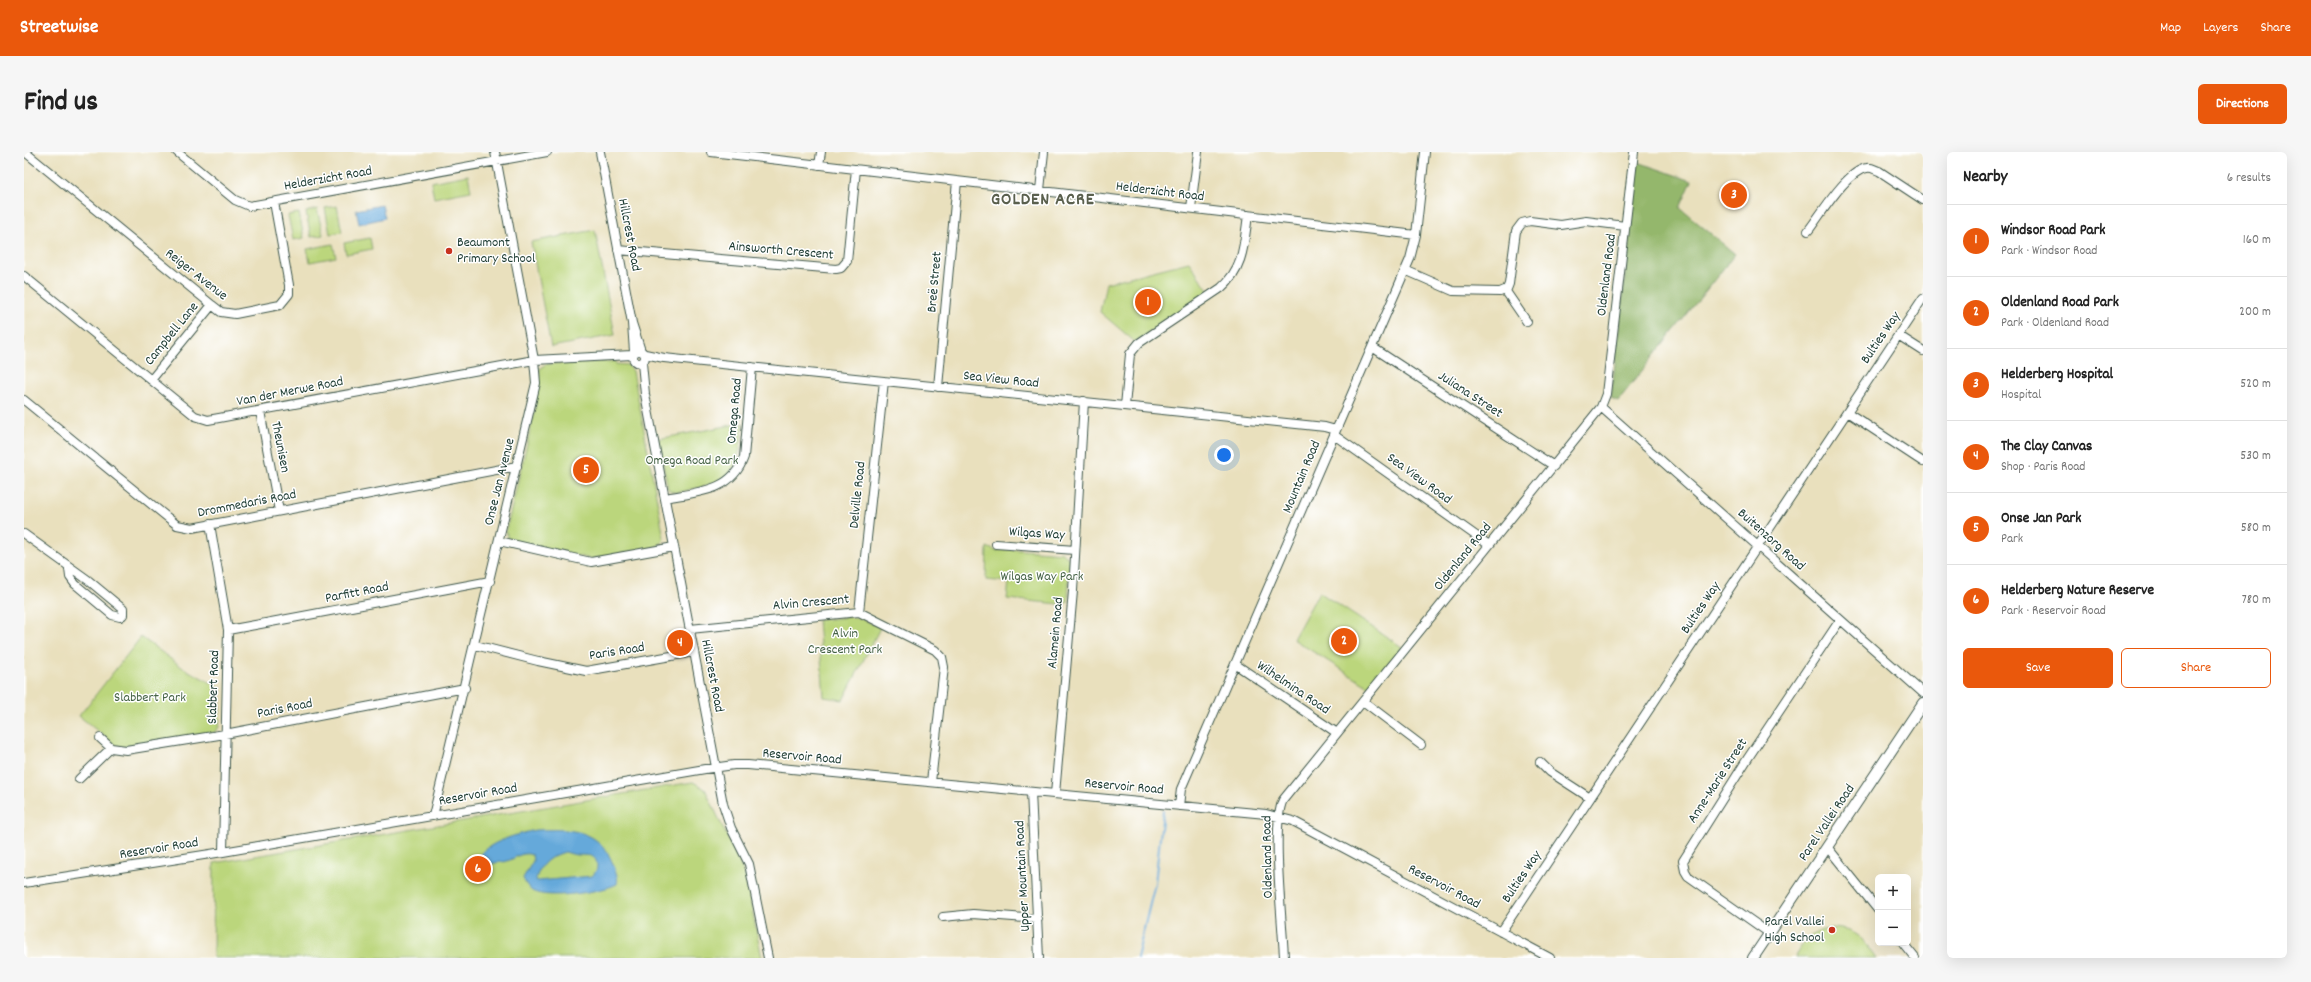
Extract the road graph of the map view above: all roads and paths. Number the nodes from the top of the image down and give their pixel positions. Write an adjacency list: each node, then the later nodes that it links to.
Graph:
1 (25, 152): 30 (street, Reiger Avenue)
2 (177, 152): 19 (street, Helderzicht Road)
3 (495, 152): 13 (street, Onse Jan Avenue)
4 (547, 152): 13 (street, Helderzicht Road)
5 (600, 152): 25 (street, Hillcrest Road)
6 (711, 152): 12 (street, Helderzicht Road)
7 (821, 152): 14 (street)
8 (1044, 152): 17 (street)
9 (1198, 152): 20 (street)
10 (1425, 152): 24 (street, Mountain Road)
11 (1634, 152): 22 (street, Oldenland Road)
12 (738, 154): 14 (street, Helderzicht Road)
13 (497, 162): 19 (street, Helderzicht Road); 36 (street, Onse Jan Avenue)
14 (819, 165): 15 (street, Helderzicht Road)
15 (856, 169): 16 (street, Helderzicht Road); 25 (street, Ainsworth Crescent)
16 (957, 181): 17 (street, Helderzicht Road); 40 (street, Breë Street)
17 (1040, 190): 20 (street, Helderzicht Road)
18 (1923, 200): 23 (street)
19 (274, 202): 30 (street, Reiger Avenue)
20 (1191, 208): 21 (street, Helderzicht Road)
21 (1248, 215): 24 (street, Helderzicht Road); 43 (street)
22 (1625, 226): 28 (street); 44 (street, Oldenland Road)
23 (1808, 231)
24 (1416, 235): 26 (street, Mountain Road)
25 (618, 250): 35 (street, Hillcrest Road)
26 (1405, 270): 28 (street); 33 (street, Mountain Road)
27 (24, 276): 38 (street, Van der Merwe Road)
28 (1505, 290): 31 (street)
29 (1923, 298): 32 (street, Bulties Way)
30 (212, 305): 38 (street, Campbell Lane)
31 (1527, 322)
32 (1898, 335): 34 (street); 46 (street, Bulties Way)
33 (1372, 347): 47 (street, Mountain Road); 50 (street, Juliana Street)
34 (1923, 351)
35 (639, 357): 36 (street, Van der Merwe Road); 37 (street, Sea View Road); 51 (street, Hillcrest Road)
36 (534, 360): 45 (street, Van der Merwe Road); 49 (street, Onse Jan Avenue)
37 (752, 368): 39 (street, Sea View Road); 51 (street, Omega Road)
38 (151, 380): 45 (street, Van der Merwe Road)
39 (884, 381): 40 (street, Sea View Road); 63 (street, Delville Road)
40 (938, 386): 42 (street, Sea View Road)
41 (24, 400): 53 (street, Drommedaris Road)
42 (1084, 401): 43 (street, Sea View Road); 60 (street, Alamein Road)
43 (1125, 406): 47 (street, Sea View Road)
44 (1601, 407): 50 (street, Oldenland Road); 58 (street, Buitenzorg Road)
45 (260, 411): 52 (street, Theunisen)
46 (1847, 412): 48 (street); 58 (street, Bulties Way)
47 (1335, 433): 57 (street, Sea View Road); 69 (street, Mountain Road)
48 (1923, 462)
49 (517, 466): 52 (street, Drommedaris Road); 55 (street, Onse Jan Avenue)
50 (1554, 466): 57 (street, Oldenland Road)
51 (665, 498): 59 (street, Hillcrest Road)
52 (279, 511): 53 (street, Drommedaris Road)
53 (210, 524): 66 (street, Slabbert Road)
54 (24, 534): 61 (street)
55 (499, 541): 59 (street); 62 (street, Onse Jan Avenue)
56 (996, 544): 60 (street, Wilgas Way)
57 (1490, 545): 72 (street, Oldenland Road)
58 (1759, 546): 64 (street, Buitenzorg Road); 85 (street, Bulties Way)
59 (674, 547): 65 (street, Hillcrest Road)
60 (1075, 550): 84 (street, Alamein Road)
61 (69, 569): 61 (street)
62 (490, 581): 66 (street, Parfitt Road); 67 (street, Onse Jan Avenue)
63 (859, 612): 65 (street, Alvin Crescent); 82 (street, Alvin Crescent)
64 (1840, 620): 71 (street, Buitenzorg Road); 96 (street, Anne-Marie Street)
65 (690, 628): 68 (street, Hillcrest Road)
66 (228, 630): 75 (street, Slabbert Road)
67 (475, 645): 68 (street, Paris Road); 70 (street, Onse Jan Avenue)
68 (694, 652): 80 (street, Hillcrest Road)
69 (1235, 664): 74 (street, Wilhelmina Road); 86 (street, Mountain Road)
70 (464, 688): 75 (street, Paris Road); 87 (street, Onse Jan Avenue)
71 (1923, 693)
72 (1363, 701): 74 (street, Oldenland Road); 77 (street)
73 (1923, 702): 89 (street, Parel Vallei Road)
74 (1337, 733): 88 (street, Oldenland Road)
75 (225, 734): 78 (street, Paris Road); 90 (street, Slabbert Road)
76 (100, 738): 78 (street)
77 (1421, 745)
78 (111, 748): 81 (street)
79 (1540, 762): 85 (street)
80 (716, 767): 82 (street, Reservoir Road); 87 (street, Reservoir Road); 98 (street, Hillcrest Road)
81 (78, 780)
82 (931, 782): 83 (street, Reservoir Road)
83 (1031, 792): 84 (street, Reservoir Road); 94 (street, Upper Mountain Road)
84 (1054, 794): 86 (street, Reservoir Road)
85 (1590, 798): 95 (street, Bulties Way)
86 (1179, 806): 88 (street, Reservoir Road)
87 (433, 816): 90 (street, Reservoir Road)
88 (1279, 817): 95 (street, Reservoir Road); 100 (street, Oldenland Road)
89 (1828, 848): 92 (street); 96 (street, Parel Vallei Road)
90 (222, 852): 91 (street, Reservoir Road)
91 (24, 883)
92 (1875, 906)
93 (943, 917): 94 (street)
94 (1038, 919): 99 (street, Upper Mountain Road)
95 (1501, 932): 101 (street, Reservoir Road)
96 (1769, 933): 102 (street, Parel Vallei Road)
97 (1906, 946): 103 (street)
98 (768, 958)
99 (1039, 958)
100 (1284, 958)
101 (1550, 958)
102 (1753, 958)
103 (1915, 958)

